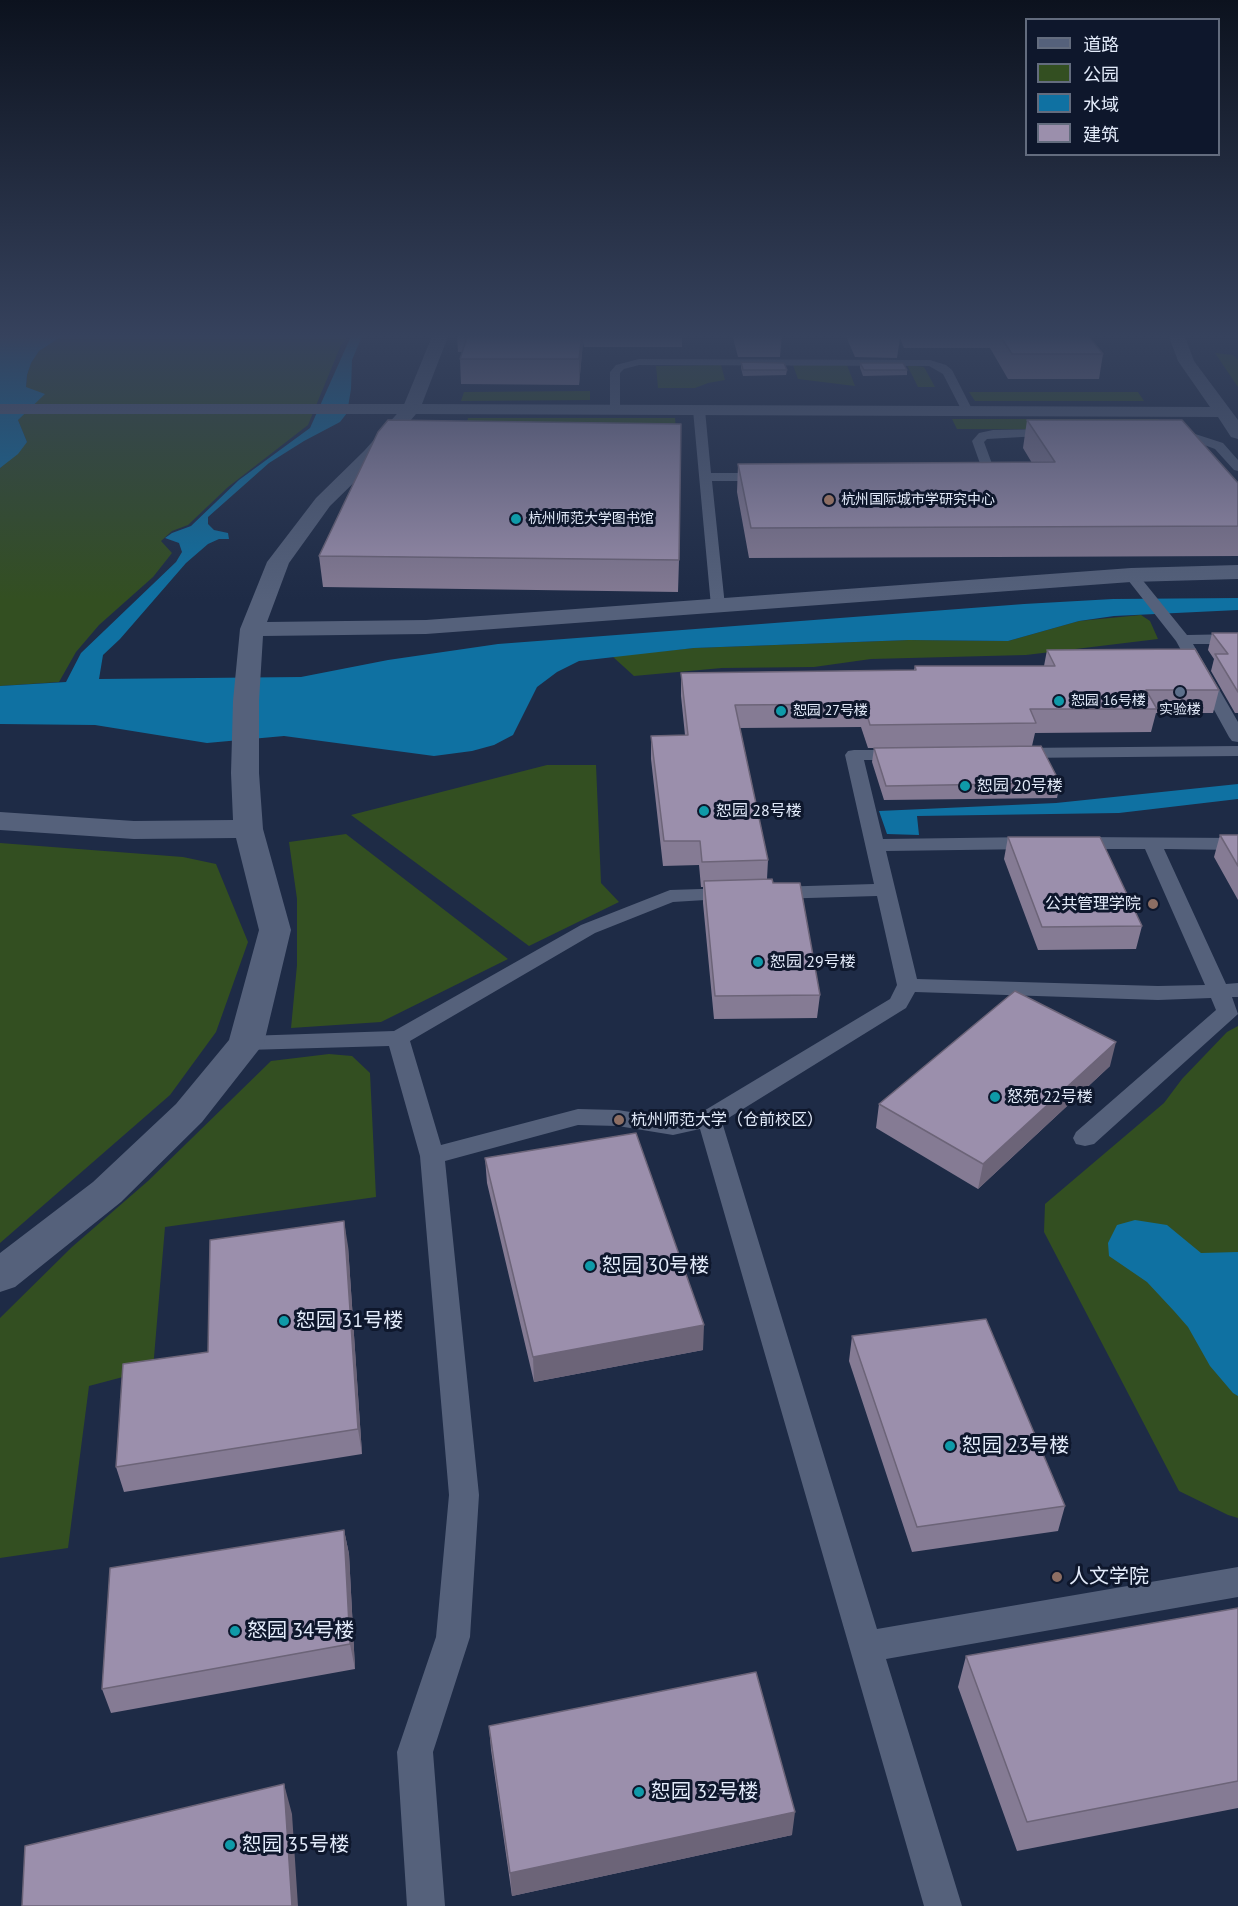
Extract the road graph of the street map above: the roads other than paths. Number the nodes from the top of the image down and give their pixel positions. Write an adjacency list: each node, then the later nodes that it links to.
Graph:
1 (399, 423): 14 (street)
2 (700, 423): 6 (lane)
3 (1063, 433): 8 (lane)
4 (1156, 433): 5 (lane)
5 (1237, 465)
6 (706, 477): 7 (lane); 11 (lane)
7 (776, 477)
8 (964, 477)
9 (1238, 572): 10 (street)
10 (1137, 582): 11 (street); 13 (lane)
11 (718, 606): 14 (street)
12 (1238, 639): 13 (lane)
13 (1183, 640): 15 (lane)
14 (250, 642): 20 (street)
15 (1238, 737)
16 (1238, 751): 17 (lane)
17 (998, 753)
18 (926, 754): 23 (lane)
19 (0, 821): 20 (street)
20 (248, 829): 28 (street)
21 (1151, 842): 22 (lane); 23 (lane); 26 (lane)
22 (1238, 844)
23 (876, 845): 24 (lane)
24 (886, 890): 25 (lane); 27 (lane)
25 (908, 985): 26 (lane); 29 (lane)
26 (1229, 990): 30 (lane)
27 (398, 1038): 28 (lane); 31 (lane)
28 (246, 1043): 32 (street)
29 (709, 1119): 31 (lane); 34 (lane)
30 (1086, 1138)
31 (432, 1156): 35 (lane)
32 (0, 1276)
33 (1238, 1582): 34 (lane)
34 (866, 1647): 36 (lane)
35 (426, 1906)
36 (943, 1906)

